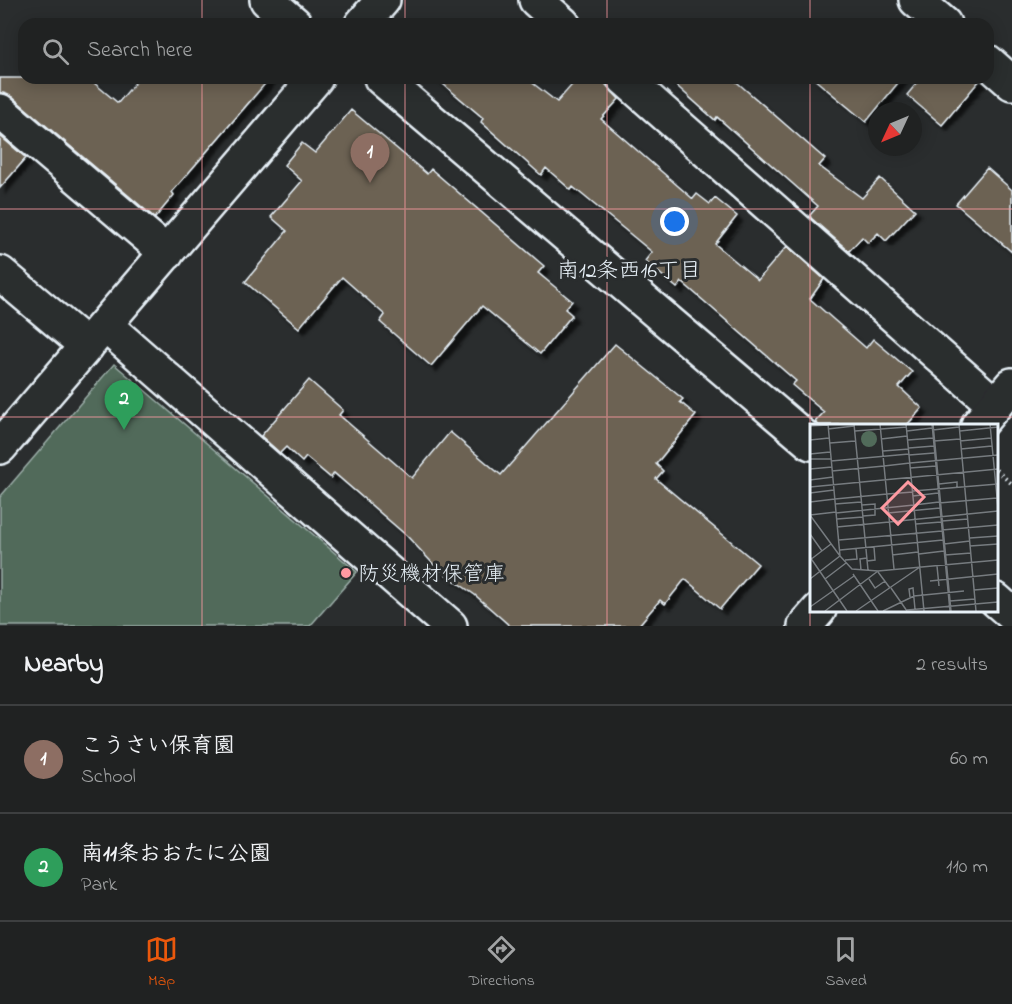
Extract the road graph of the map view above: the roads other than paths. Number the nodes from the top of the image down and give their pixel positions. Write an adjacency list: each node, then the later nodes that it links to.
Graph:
1 (267, 0): 5 (street)
2 (383, 0): 6 (street)
3 (536, 0): 7 (street)
4 (916, 0): 8 (street)
5 (288, 18)
6 (367, 18)
7 (556, 18)
8 (937, 18)
9 (994, 67): 10 (street)
10 (1012, 83)
11 (311, 84): 15 (street)
12 (388, 84): 19 (street)
13 (631, 84): 18 (street)
14 (0, 111): 15 (street)
15 (167, 253): 17 (street)
16 (0, 273): 17 (street)
17 (96, 335): 20 (street); 24 (street)
18 (995, 405)
19 (810, 442)
20 (0, 447)
21 (997, 601): 23 (street)
22 (817, 611): 25 (street)
23 (1012, 614)
24 (450, 626)
25 (805, 626)

